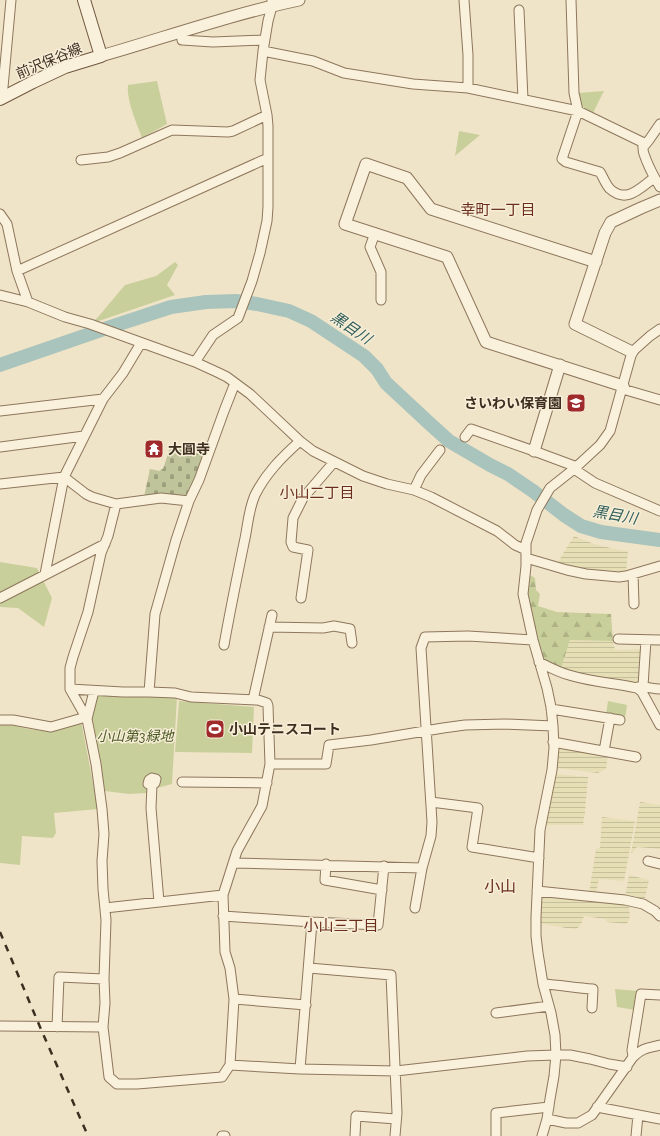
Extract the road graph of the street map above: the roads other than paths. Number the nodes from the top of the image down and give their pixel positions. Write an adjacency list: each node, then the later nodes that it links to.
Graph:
1 (11, 0): 13 (street)
2 (84, 0): 11 (main road, 前沢保谷線)
3 (299, 0): 6 (street)
4 (464, 0): 12 (street)
5 (571, 0): 15 (street)
6 (272, 3): 8 (street); 9 (street)
7 (518, 10): 14 (street)
8 (181, 32): 9 (street); 11 (street)
9 (264, 40): 10 (street)
10 (263, 50): 12 (street); 16 (street)
11 (101, 56): 13 (main road, 前沢保谷線)
12 (468, 88): 14 (street)
13 (1, 99)
14 (523, 99): 15 (street)
15 (578, 111): 18 (street); 21 (street)
16 (267, 115): 19 (street); 20 (street)
17 (660, 124): 18 (street)
18 (644, 146): 21 (street)
19 (268, 158): 27 (street); 34 (street)
20 (81, 160)
21 (654, 178): 22 (street)
22 (660, 187)
23 (660, 200): 26 (street)
24 (0, 214): 27 (street)
25 (374, 234): 26 (street); 29 (street); 35 (street)
26 (596, 262): 33 (street)
27 (16, 271): 30 (street)
28 (0, 294): 30 (street)
29 (381, 300)
30 (28, 302): 32 (street)
31 (660, 329): 33 (street)
32 (141, 343): 34 (street); 38 (street)
33 (632, 352): 37 (street)
34 (195, 362): 36 (street)
35 (560, 365): 37 (street); 46 (street)
36 (235, 383): 43 (street); 52 (street)
37 (623, 386): 39 (street); 48 (street)
38 (103, 399): 40 (street); 41 (street)
39 (660, 400)
40 (0, 411)
41 (84, 436): 44 (street); 49 (street)
42 (465, 437): 46 (street)
43 (300, 441): 47 (street); 70 (street)
44 (0, 447)
45 (440, 450): 51 (street)
46 (534, 451): 48 (street)
47 (334, 462): 51 (street); 61 (street)
48 (576, 468): 54 (street); 56 (street)
49 (64, 476): 50 (street); 53 (street); 58 (street)
50 (0, 484)
51 (414, 490): 56 (street)
52 (189, 501): 53 (street); 76 (street)
53 (116, 504): 55 (street)
54 (660, 511)
55 (105, 544): 58 (street); 73 (street)
56 (526, 554): 59 (street); 66 (street)
57 (660, 566): 59 (street)
58 (45, 574): 60 (street)
59 (633, 574): 62 (street)
60 (0, 598)
61 (301, 598)
62 (634, 604)
63 (272, 615): 64 (street)
64 (269, 627): 69 (street); 77 (street)
65 (618, 639): 67 (street)
66 (533, 640): 71 (street); 85 (street)
67 (646, 640): 68 (street); 72 (street)
68 (660, 640)
69 (352, 643)
70 (224, 646)
71 (540, 662): 72 (street); 78 (street)
72 (640, 687): 74 (street); 83 (street)
73 (70, 689): 75 (street); 79 (street)
74 (660, 689)
75 (94, 691): 76 (street); 79 (street)
76 (149, 692): 77 (street)
77 (253, 700): 89 (street)
78 (551, 709): 80 (street); 84 (street)
79 (86, 718): 81 (street); 105 (street)
80 (610, 718): 82 (street); 87 (street)
81 (0, 720)
82 (620, 720)
83 (660, 725)
84 (553, 726): 85 (street); 86 (street)
85 (426, 731): 89 (street); 93 (street)
86 (554, 742): 87 (street); 94 (street)
87 (604, 751): 88 (street)
88 (636, 757)
89 (270, 764): 91 (street)
90 (182, 782): 91 (street)
91 (267, 783): 96 (street)
92 (152, 785): 104 (street)
93 (431, 802): 94 (street); 100 (street)
94 (538, 858): 102 (street)
95 (648, 861): 98 (street)
96 (233, 863): 97 (street); 103 (street)
97 (326, 864): 99 (street); 101 (street)
98 (660, 864)
99 (384, 866): 100 (street); 101 (street)
100 (422, 868): 106 (street)
101 (382, 890): 109 (street)
102 (537, 891): 108 (street); 112 (street)
103 (223, 895): 104 (street); 107 (street)
104 (159, 902): 105 (street)
105 (105, 908): 111 (street)
106 (415, 908)
107 (223, 916): 109 (street); 114 (street)
108 (660, 916)
109 (312, 922): 110 (street)
110 (309, 968): 115 (street); 128 (street)
111 (104, 979): 120 (street); 121 (street)
112 (543, 984): 116 (street); 117 (street)
113 (660, 995): 124 (street)
114 (234, 999): 115 (street); 125 (street)
115 (306, 1005): 127 (street)
116 (549, 1006): 118 (street); 123 (street)
117 (592, 1008)
118 (496, 1013)
119 (1, 1025): 120 (street)
120 (57, 1026): 121 (street)
121 (103, 1027): 125 (street)
122 (660, 1045): 124 (street)
123 (556, 1055): 126 (street); 128 (street); 129 (street)
124 (633, 1057): 126 (street)
125 (230, 1066): 127 (street)
126 (627, 1067): 130 (street)
127 (300, 1069): 128 (street)
128 (396, 1071): 132 (street)
129 (549, 1107): 133 (street); 139 (street)
130 (597, 1107): 131 (street); 133 (street)
131 (638, 1115): 134 (street); 141 (street)
132 (396, 1119): 137 (street); 138 (street)
133 (547, 1119): 140 (street)
134 (660, 1119)
135 (222, 1136): 136 (street)
136 (225, 1136)
137 (355, 1136)
138 (395, 1136)
139 (496, 1136)
140 (542, 1136)
141 (636, 1136)

